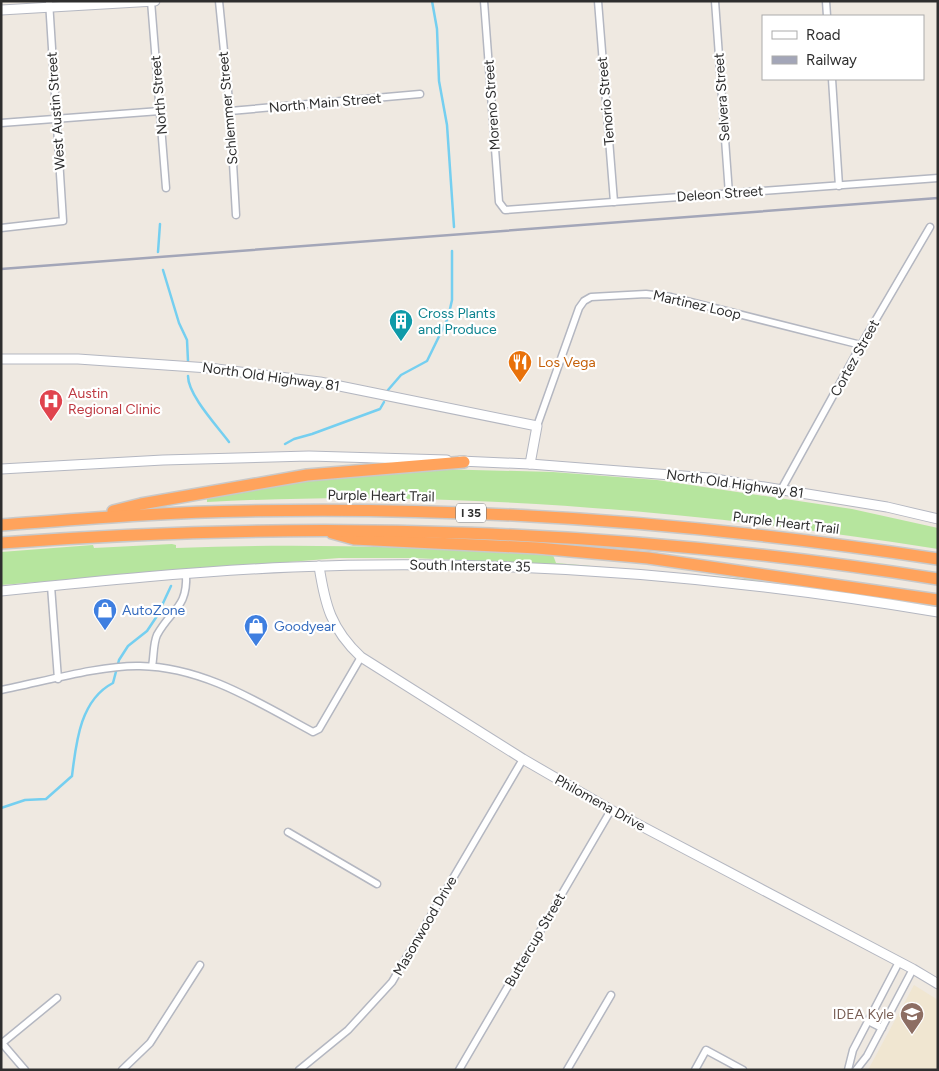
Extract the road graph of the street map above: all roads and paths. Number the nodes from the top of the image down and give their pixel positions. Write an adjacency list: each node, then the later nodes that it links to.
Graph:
1 (151, 1): 2 (main road); 8 (main road); 13 (street, North Street)
2 (155, 1)
3 (219, 1): 14 (street, Schlemmer Street)
4 (484, 1): 22 (street, Moreno Street)
5 (598, 1): 21 (street, Tenorio Street)
6 (716, 1): 20 (street, Selvera Street)
7 (826, 1): 10 (street)
8 (49, 4): 9 (main road); 15 (street, West Austin Street)
9 (1, 10)
10 (827, 15)
11 (832, 80): 18 (street)
12 (420, 94): 14 (street, North Main Street)
13 (160, 111): 15 (street); 19 (street, North Street)
14 (230, 111): 23 (street, Schlemmer Street)
15 (58, 118): 16 (street); 25 (street, West Austin Street)
16 (1, 123)
17 (938, 178): 18 (street, Deleon Street)
18 (840, 186): 20 (street, Deleon Street)
19 (166, 188)
20 (729, 194): 21 (street, Deleon Street)
21 (614, 202): 22 (street, Deleon Street)
22 (502, 208)
23 (236, 215)
24 (930, 227): 26 (street, Cortez Street)
25 (1, 228)
26 (861, 345): 28 (street, Martinez Loop); 32 (street, Cortez Street)
27 (1, 359): 28 (main road, North Old Highway 81)
28 (537, 426): 30 (main road, Martinez Loop)
29 (464, 462): 30 (main road); 31 (main road); 33 (highway)
30 (530, 464): 32 (main road, North Old Highway 81)
31 (1, 469)
32 (781, 490): 34 (main road, North Old Highway 81)
33 (86, 518): 35 (highway, Purple Heart Trail / I 35); 38 (highway, Purple Heart Trail / I 35)
34 (938, 519)
35 (1, 524)
36 (316, 529): 37 (highway, I 35); 41 (highway, I 35); 44 (highway)
37 (1, 543)
38 (938, 559)
39 (319, 566): 40 (main road, South Interstate 35); 45 (main road, South Interstate 35); 46 (main road, Philomena Drive)
40 (186, 574): 42 (main road, South Interstate 35); 47 (street)
41 (938, 579)
42 (51, 586): 43 (main road, South Interstate 35); 48 (street)
43 (1, 591)
44 (938, 600)
45 (938, 612)
46 (361, 657): 47 (street); 50 (main road, Philomena Drive)
47 (152, 666): 48 (street)
48 (58, 679): 49 (street)
49 (1, 690)
50 (523, 759): 51 (main road, Philomena Drive); 65 (street, Masonwood Drive)
51 (611, 810): 54 (main road, Philomena Drive); 66 (street, Buttercup Street)
52 (288, 832): 53 (street)
53 (377, 884)
54 (899, 962): 56 (main road, Philomena Drive); 60 (street)
55 (200, 965): 64 (street)
56 (914, 969): 57 (main road, Philomena Drive); 61 (street)
57 (938, 984)
58 (611, 995): 67 (street)
59 (57, 998): 62 (street)
60 (868, 1021): 61 (street); 70 (street)
61 (882, 1028): 71 (street)
62 (2, 1043): 63 (street)
63 (25, 1070)
64 (122, 1070)
65 (299, 1070)
66 (459, 1070)
67 (567, 1070)
68 (695, 1070): 69 (street)
69 (743, 1070)
70 (848, 1070)
71 (856, 1070)

